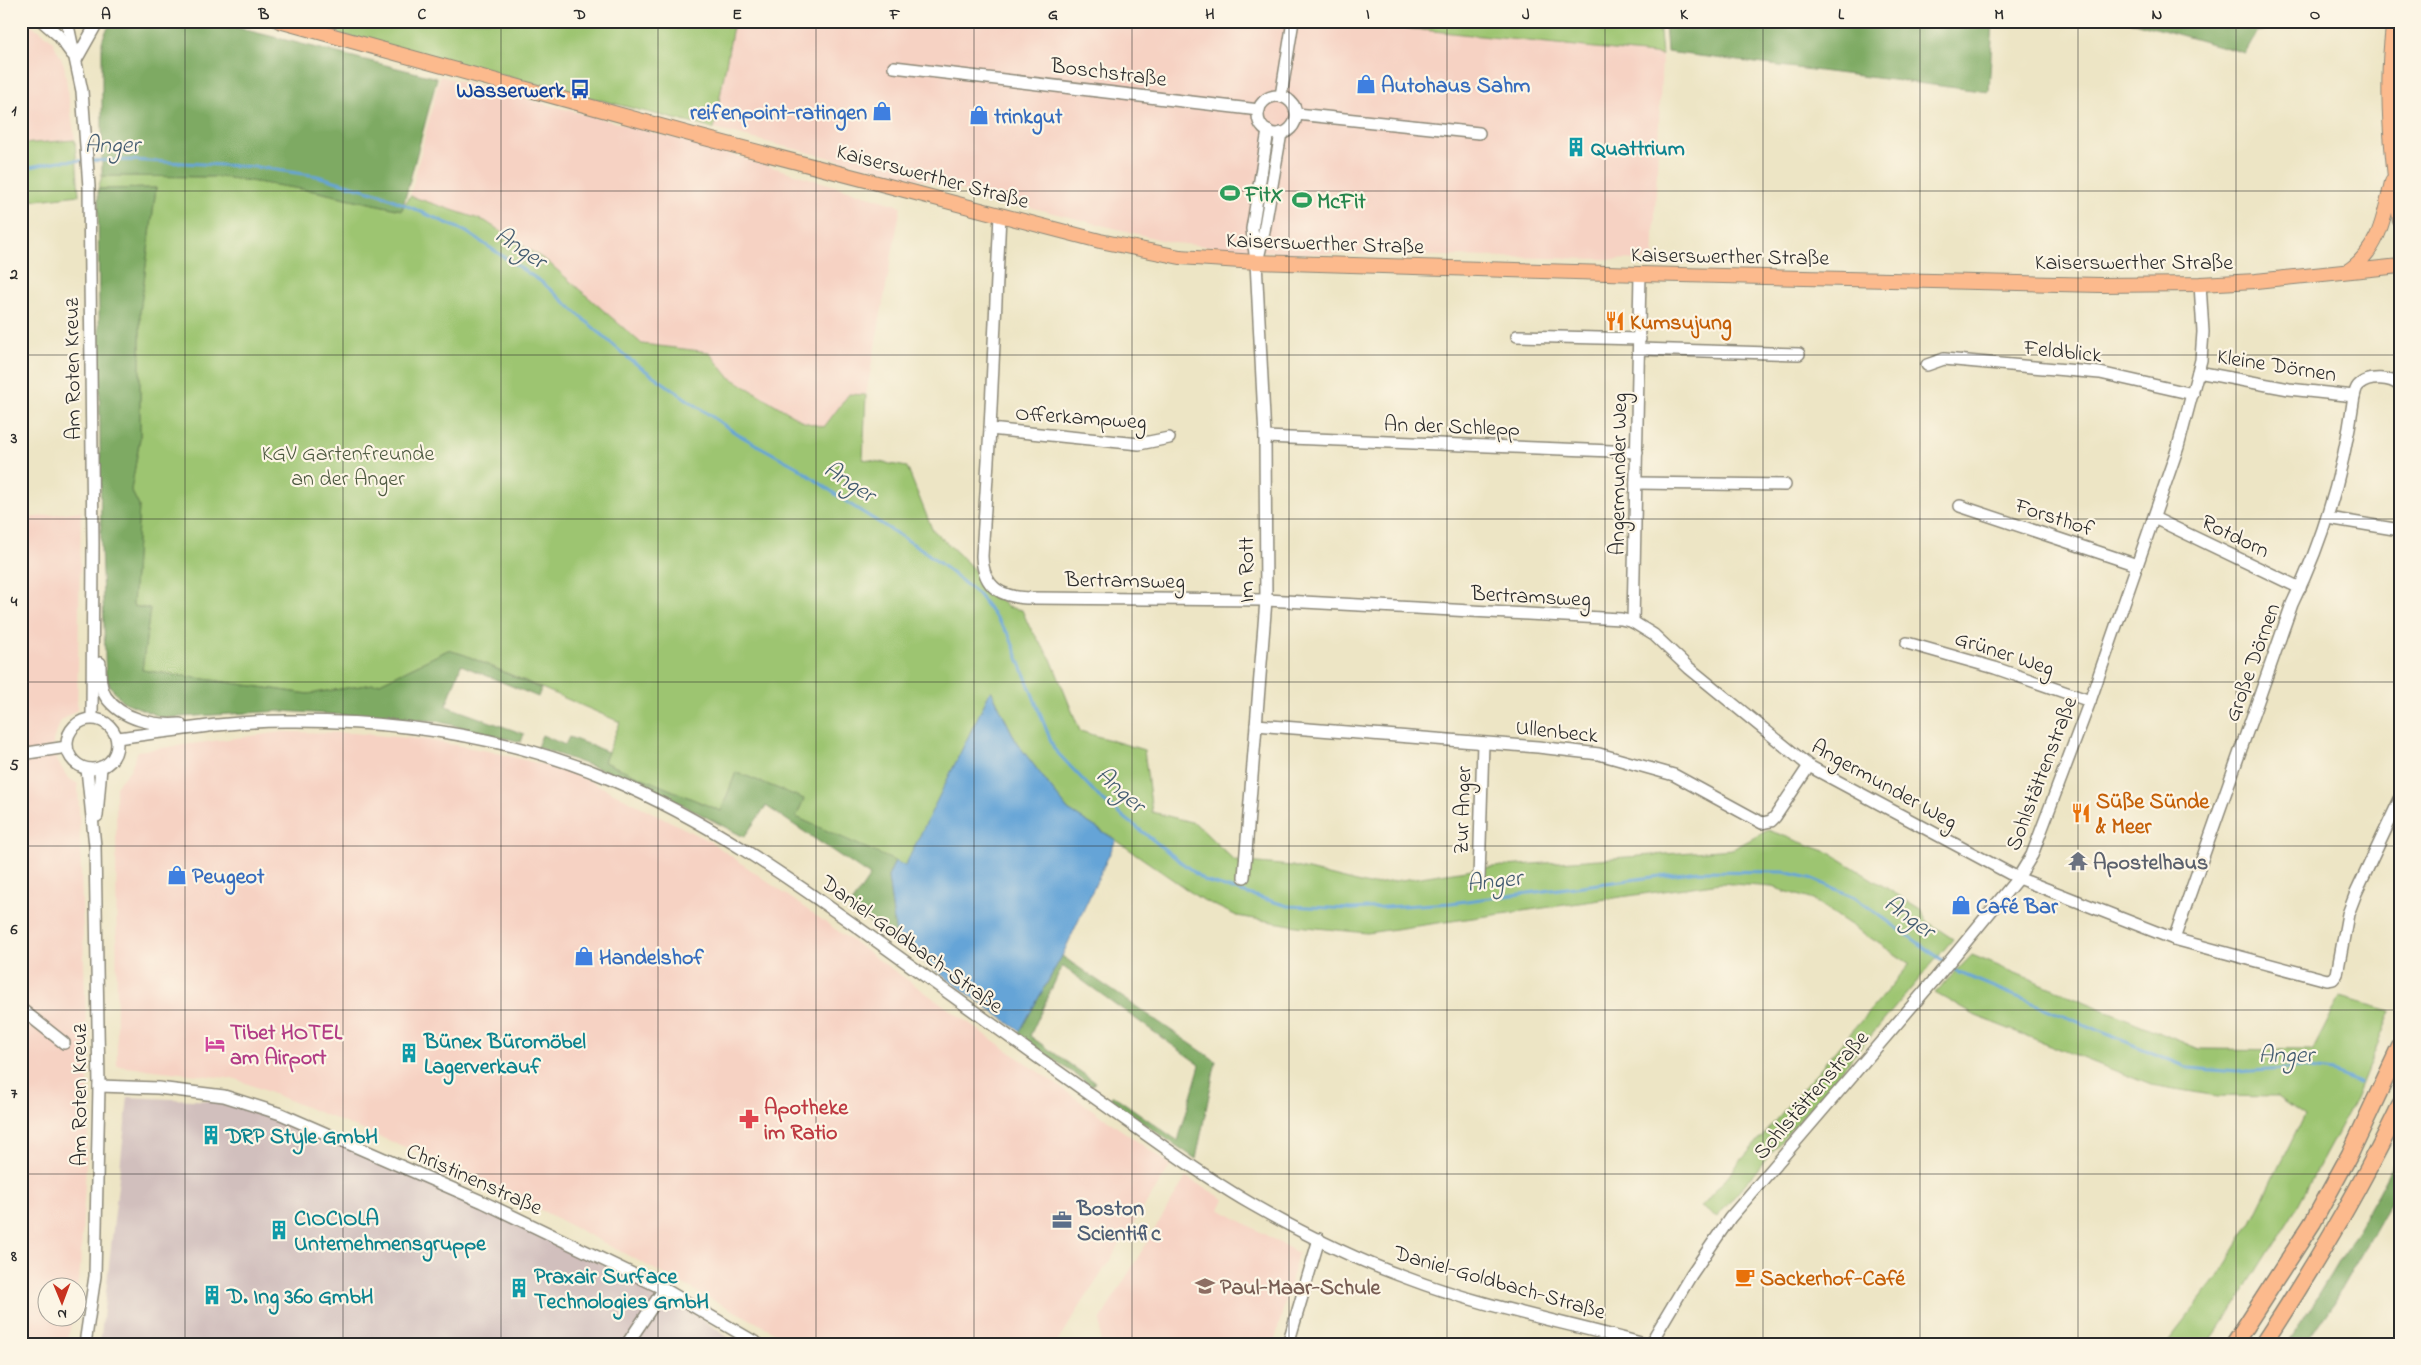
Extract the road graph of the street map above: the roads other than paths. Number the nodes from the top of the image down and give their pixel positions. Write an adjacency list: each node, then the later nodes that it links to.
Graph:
1 (42, 21): 7 (street)
2 (67, 21): 7 (street, Am Roten Kreuz)
3 (98, 21): 7 (street)
4 (279, 21): 17 (main road, Kaiserswerther Straße)
5 (1293, 21): 9 (street)
6 (2394, 21): 15 (main road)
7 (76, 60): 42 (street, Am Roten Kreuz)
8 (894, 67): 10 (street, Boschstraße)
9 (1281, 96): 10 (street); 11 (street)
10 (1259, 110): 12 (street)
11 (1297, 114): 13 (street); 14 (street)
12 (1268, 131): 13 (street); 19 (street)
13 (1282, 133): 19 (street)
14 (1479, 133)
15 (2394, 169): 16 (main road); 18 (main road); 21 (main road)
16 (2400, 183)
17 (1000, 216): 19 (main road, Kaiserswerther Straße); 32 (street, Bertramsweg)
18 (2400, 221)
19 (1256, 262): 22 (main road, Kaiserswerther Straße); 33 (street, Im Rott)
20 (2400, 266): 21 (main road, Kaiserswerther Straße)
21 (2348, 271): 23 (main road, Kaiserswerther Straße)
22 (1640, 274): 23 (main road, Kaiserswerther Straße); 25 (street, Angermunder Weg)
23 (2200, 284): 28 (street, Sohlstättenstraße)
24 (1517, 336): 25 (street)
25 (1640, 344): 26 (street); 35 (street, Angermunder Weg)
26 (1799, 354)
27 (1927, 365): 30 (street, Feldblick)
28 (2198, 372): 30 (street, Sohlstättenstraße); 31 (street, Kleine Dörnen)
29 (2400, 386): 31 (street, Kleine Dörnen)
30 (2193, 394): 39 (street, Sohlstättenstraße)
31 (2354, 396): 40 (street, Große Dörnen)
32 (990, 429): 34 (street, Offerkampweg); 45 (street, Bertramsweg)
33 (1265, 437): 35 (street, An der Schlepp); 45 (street, Im Rott)
34 (1169, 438)
35 (1637, 452): 36 (street, Angermunder Weg)
36 (1636, 483): 37 (street); 46 (street, Angermunder Weg)
37 (1785, 485)
38 (1960, 506): 43 (street, Forsthof)
39 (2154, 518): 43 (street, Sohlstättenstraße); 44 (street, Rotdorn)
40 (2328, 518): 41 (street); 44 (street, Große Dörnen)
41 (2400, 530)
42 (93, 544): 49 (street, Am Roten Kreuz); 50 (street)
43 (2137, 565): 48 (street, Sohlstättenstraße)
44 (2300, 588): 64 (street, Große Dörnen)
45 (1266, 600): 46 (street, Bertramsweg); 51 (street, Im Rott)
46 (1634, 622): 56 (street, Angermunder Weg)
47 (1907, 643): 48 (street, Grüner Weg)
48 (2090, 702): 63 (street, Sohlstättenstraße)
49 (92, 718): 52 (street); 54 (street)
50 (216, 725): 52 (street, Daniel-Goldbach-Straße); 70 (street, Daniel-Goldbach-Straße)
51 (1256, 725): 53 (street, Ullenbeck); 61 (street, Im Rott)
52 (117, 738): 57 (street)
53 (1483, 743): 56 (street, Ullenbeck); 62 (street, Zur Anger)
54 (67, 747): 55 (street); 58 (street)
55 (21, 754)
56 (1809, 766): 63 (street, Angermunder Weg)
57 (101, 767): 58 (street); 60 (street, Am Roten Kreuz)
58 (87, 768): 60 (street, Am Roten Kreuz)
59 (2400, 798): 64 (street, Angermunder Weg)
60 (95, 846): 68 (street, Am Roten Kreuz)
61 (1244, 877)
62 (1479, 878)
63 (2018, 878): 64 (street, Angermunder Weg); 77 (street, Sohlstättenstraße)
64 (2174, 939)
65 (21, 1009): 66 (street)
66 (64, 1043)
67 (2400, 1047): 78 (highway)
68 (99, 1086): 71 (street, Christinenstraße); 72 (street, Am Roten Kreuz)
69 (2400, 1106): 79 (highway)
70 (1319, 1240): 75 (street); 76 (street, Daniel-Goldbach-Straße)
71 (664, 1289): 73 (street); 74 (street, Christinenstraße)
72 (85, 1344)
73 (627, 1344)
74 (758, 1344)
75 (1288, 1344)
76 (1644, 1344)
77 (1650, 1344)
78 (2234, 1344)
79 (2263, 1344)

